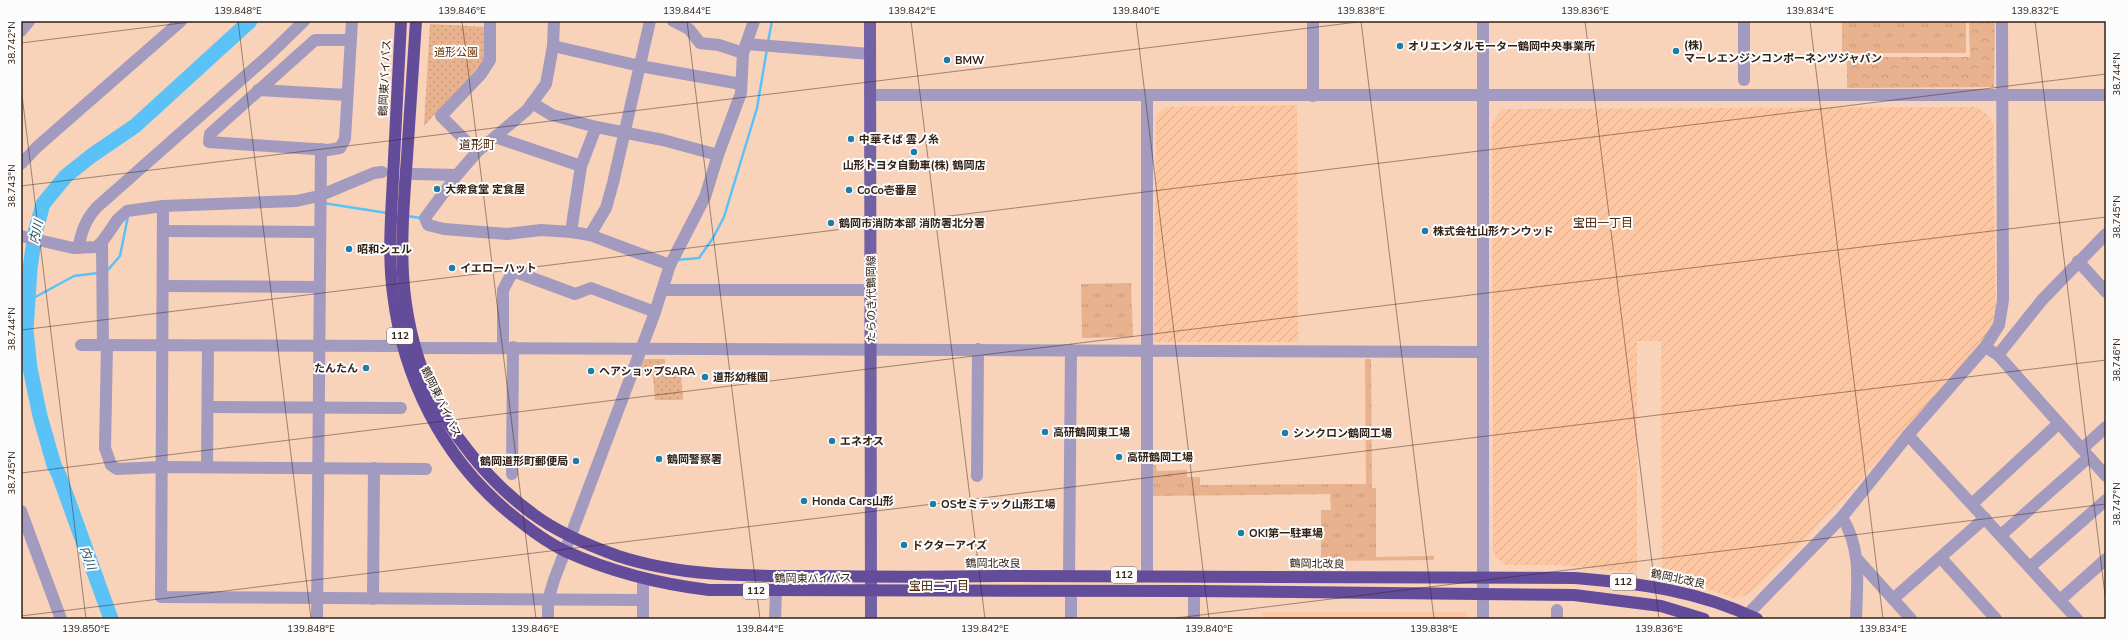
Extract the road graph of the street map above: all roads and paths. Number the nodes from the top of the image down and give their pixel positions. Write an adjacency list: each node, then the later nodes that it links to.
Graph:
1 (29, 21): 17 (street)
2 (181, 21): 40 (street)
3 (304, 21): 54 (street)
4 (352, 21): 18 (street)
5 (401, 21): 68 (highway, 鶴岡東バイパス / 112)
6 (416, 21): 71 (highway, 鶴岡東バイパス / 112)
7 (490, 21): 38 (street)
8 (554, 21): 19 (street)
9 (650, 21): 22 (street)
10 (673, 21): 20 (street)
11 (754, 21): 20 (street)
12 (870, 21): 21 (main road, たらのき代鶴岡線)
13 (1313, 21): 32 (street)
14 (1483, 21): 29 (street)
15 (1744, 21): 23 (street)
16 (2002, 21): 27 (street)
17 (21, 30)
18 (351, 40): 25 (street); 28 (street)
19 (553, 46): 22 (street); 33 (street)
20 (744, 48): 21 (street); 24 (street)
21 (870, 54): 26 (main road, たらのき代鶴岡線)
22 (640, 66): 24 (street); 35 (street)
23 (1744, 80)
24 (741, 84): 39 (street)
25 (258, 90): 28 (street); 37 (street)
26 (870, 94): 31 (street); 60 (main road, たらのき代鶴岡線)
27 (2002, 94): 29 (street); 30 (street); 70 (street)
28 (348, 95): 37 (street)
29 (1484, 95): 32 (street); 77 (street)
30 (2106, 95)
31 (1147, 96): 32 (street); 76 (street)
32 (1313, 96)
33 (532, 103): 34 (street); 36 (street)
34 (596, 127): 35 (street); 41 (street)
35 (625, 133): 39 (street); 51 (street)
36 (495, 137): 38 (street); 41 (street)
37 (321, 149): 45 (street)
38 (477, 152): 44 (street)
39 (718, 155): 56 (street)
40 (21, 164)
41 (581, 166): 49 (street)
42 (382, 172): 45 (street)
43 (414, 174): 44 (street)
44 (457, 175): 49 (street)
45 (319, 196): 46 (street); 48 (street)
46 (163, 206): 47 (street); 53 (street)
47 (163, 231): 48 (street); 57 (street)
48 (319, 232): 58 (street)
49 (571, 232): 51 (street)
50 (2106, 234): 55 (street)
51 (590, 235): 56 (street)
52 (21, 236): 54 (street)
53 (102, 242): 54 (street); 64 (street)
54 (75, 248)
55 (2078, 261): 61 (street); 78 (street)
56 (670, 265): 59 (street)
57 (163, 286): 58 (street); 65 (street)
58 (318, 287): 67 (street)
59 (662, 290): 60 (street); 62 (street)
60 (871, 290): 73 (main road, たらのき代鶴岡線)
61 (2106, 292)
62 (655, 312): 69 (street); 72 (street)
63 (82, 345): 64 (street)
64 (105, 345): 65 (street); 86 (street)
65 (162, 345): 66 (street); 86 (street)
66 (208, 346): 67 (street); 79 (street)
67 (318, 346): 68 (street); 80 (street)
68 (402, 346): 101 (highway, 鶴岡東バイパス / 112)
69 (508, 347): 71 (street); 72 (street); 91 (street)
70 (1986, 347): 78 (street); 84 (street)
71 (415, 348): 100 (highway, 鶴岡東バイパス / 112)
72 (641, 348): 73 (street); 100 (street)
73 (871, 349): 74 (street); 108 (main road, たらのき代鶴岡線)
74 (978, 349): 75 (street); 92 (street)
75 (1070, 350): 76 (street); 107 (street)
76 (1147, 350): 77 (street); 106 (street)
77 (1482, 352): 109 (street)
78 (1998, 355): 82 (street)
79 (208, 407): 80 (street); 87 (street)
80 (318, 407): 81 (street); 88 (street)
81 (401, 408)
82 (2058, 424): 85 (street); 95 (street)
83 (2106, 427): 85 (street)
84 (1908, 435): 95 (street); 97 (street)
85 (2085, 453): 93 (street); 99 (street)
86 (162, 467): 87 (street); 116 (street)
87 (207, 467): 88 (street)
88 (317, 468): 89 (street); 116 (street)
89 (374, 468): 90 (street); 117 (street)
90 (426, 469)
91 (512, 474)
92 (977, 476)
93 (2106, 476)
94 (2106, 500): 105 (street)
95 (1972, 504): 98 (street)
96 (21, 511): 123 (street)
97 (1842, 517): 103 (street); 122 (street)
98 (1985, 518): 99 (street); 102 (street)
99 (2001, 535): 105 (street)
100 (572, 536): 101 (street); 108 (highway, 鶴岡東バイパス / 112)
101 (565, 551): 110 (highway, 鶴岡東バイパス / 112); 119 (street)
102 (1941, 558): 118 (street); 135 (street)
103 (1857, 559): 118 (street); 133 (street)
104 (2106, 559): 121 (street)
105 (2030, 567): 121 (street)
106 (1147, 575): 107 (highway, 鶴岡北改良 / 112); 109 (highway, 鶴岡北改良 / 112)
107 (1069, 576): 108 (highway, 鶴岡北改良 / 112)
108 (871, 577): 111 (main road, たらのき代鶴岡線)
109 (1483, 578): 115 (street); 122 (highway, 鶴岡北改良 / 112)
110 (643, 579): 113 (highway, 鶴岡東バイパス / 112); 120 (street)
111 (871, 591): 113 (highway, 鶴岡東バイパス / 112); 114 (highway, 112); 128 (main road, たらのき代鶴岡線)
112 (1194, 591): 114 (highway, 112); 115 (highway, 112); 130 (street)
113 (776, 592): 127 (street)
114 (1071, 592): 129 (street)
115 (1483, 593): 131 (street); 132 (highway, 112)
116 (317, 598): 117 (street); 124 (street)
117 (373, 599): 119 (street)
118 (1893, 599): 134 (street)
119 (548, 600): 120 (street); 125 (street)
120 (643, 600): 126 (street)
121 (2060, 600): 136 (street)
122 (1752, 617)
123 (60, 619)
124 (316, 619)
125 (548, 619)
126 (643, 619)
127 (775, 619)
128 (871, 619)
129 (1071, 619)
130 (1194, 619)
131 (1483, 619)
132 (1704, 619)
133 (1856, 619)
134 (1912, 619)
135 (1996, 619)
136 (2077, 619)

